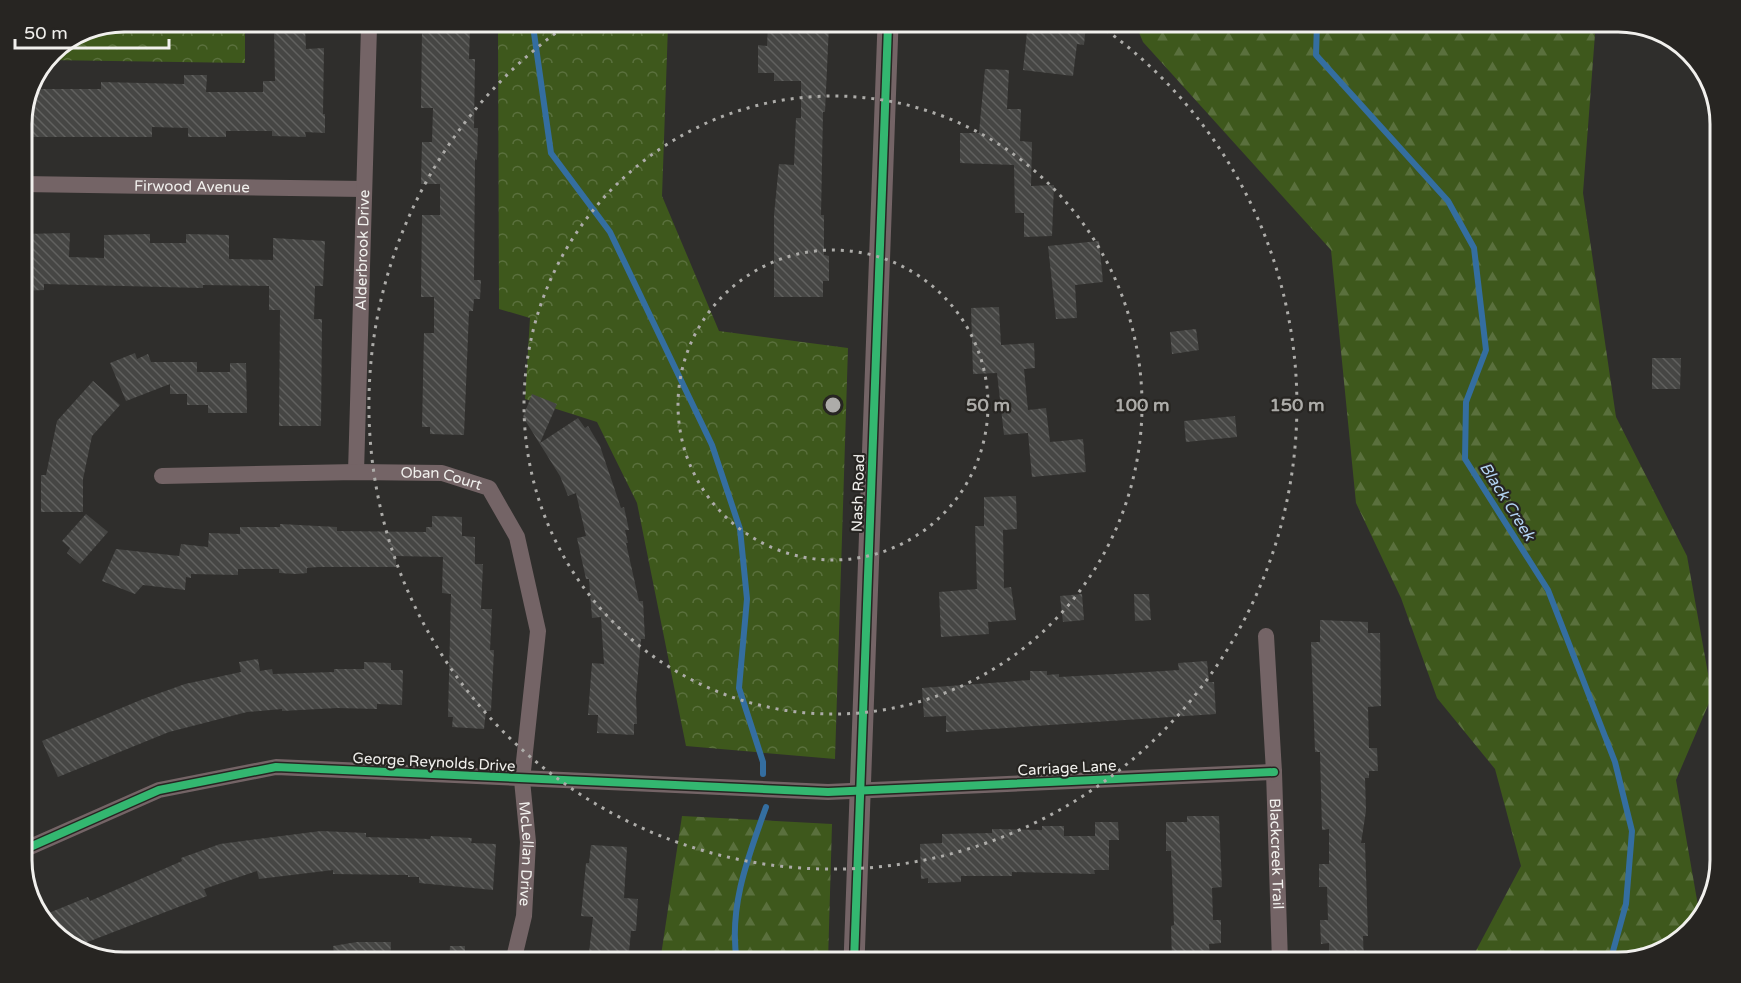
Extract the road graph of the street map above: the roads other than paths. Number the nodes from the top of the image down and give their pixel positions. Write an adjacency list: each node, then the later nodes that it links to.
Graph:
1 (369, 32): 4 (street, Alderbrook Drive)
2 (888, 32): 10 (street, Nash Road)
3 (32, 183): 4 (street, Firwood Avenue)
4 (364, 189): 5 (street, Alderbrook Drive)
5 (356, 472): 6 (street, Oban Court); 9 (street, Oban Court)
6 (162, 476)
7 (1266, 636): 8 (street, Blackcreek Trail)
8 (1274, 772): 10 (street, Carriage Lane); 14 (street, Blackcreek Trail)
9 (522, 780): 10 (street, George Reynolds Drive); 11 (street, George Reynolds Drive); 12 (street, McLellan Drive)
10 (861, 792): 13 (street, Nash Road)
11 (32, 846)
12 (515, 952)
13 (854, 952)
14 (1280, 952)

